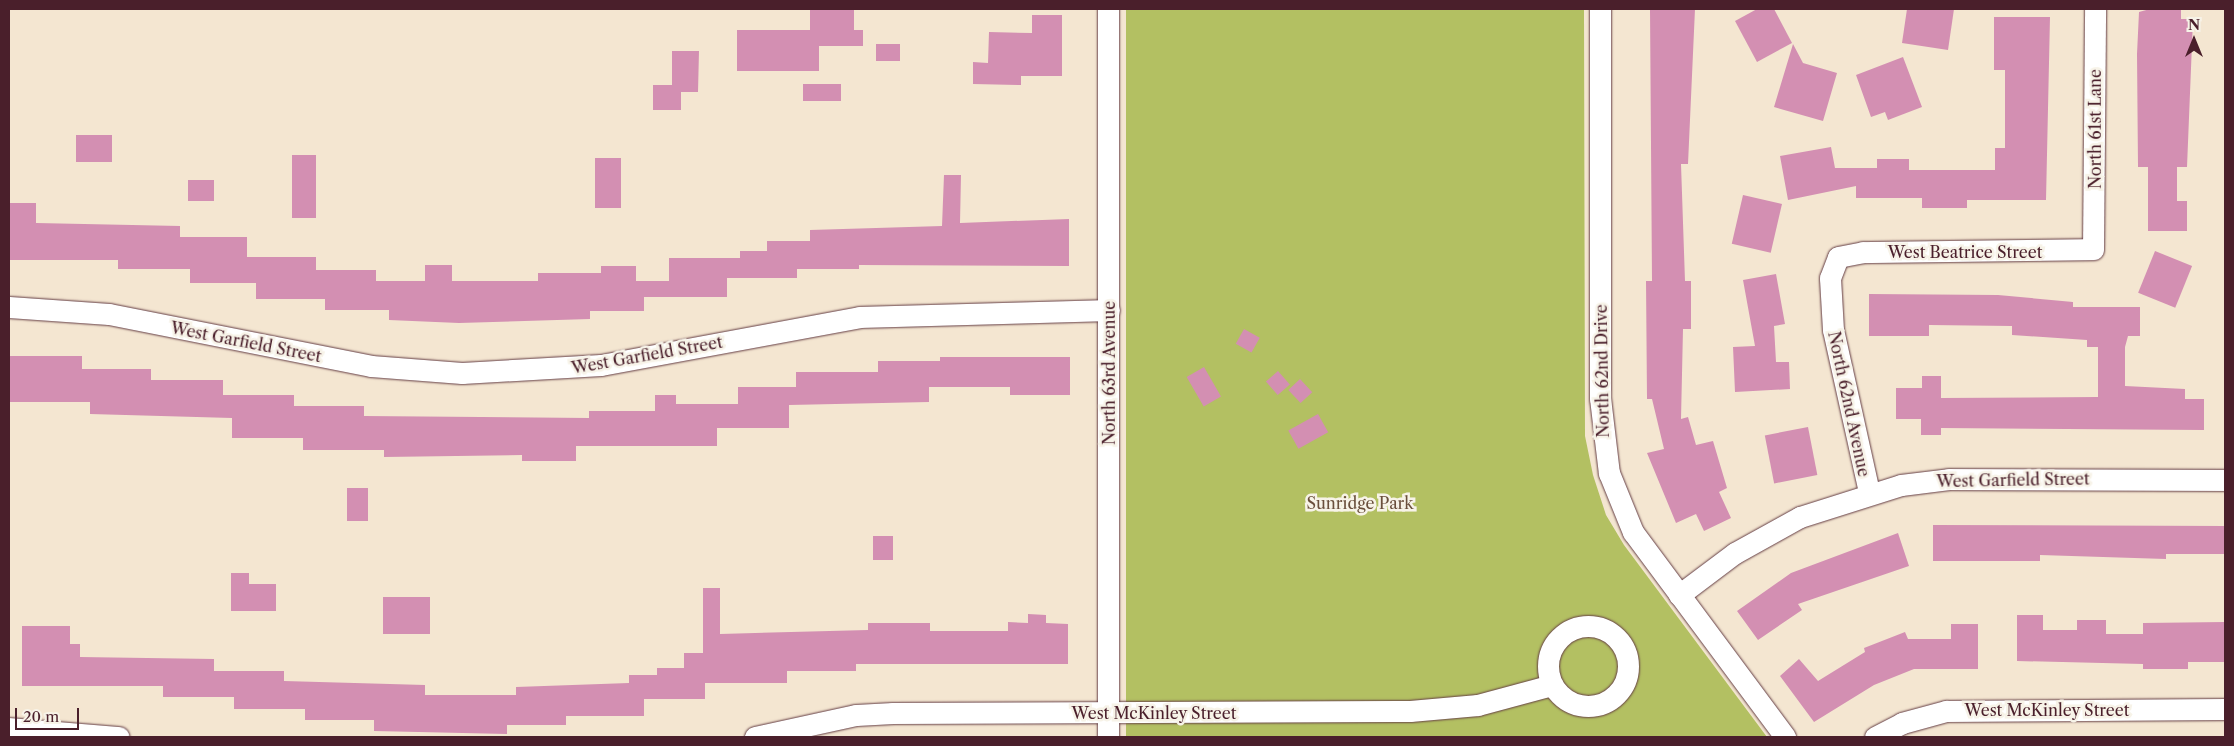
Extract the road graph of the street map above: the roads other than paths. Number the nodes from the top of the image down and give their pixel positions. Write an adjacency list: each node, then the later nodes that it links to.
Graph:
1 (1108, 9): 7 (street, North 63rd Avenue)
2 (1600, 9): 10 (street, North 62nd Drive)
3 (2095, 9): 4 (street, North 61st Lane)
4 (2093, 248): 5 (street, West Beatrice Street)
5 (1838, 257): 9 (street, North 62nd Avenue)
6 (9, 307): 7 (street, West Garfield Street)
7 (1109, 310): 13 (street, North 63rd Avenue)
8 (2225, 480): 9 (street, West Garfield Street)
9 (1868, 492): 10 (street, West Garfield Street)
10 (1679, 595): 18 (street, North 62nd Drive)
11 (1552, 686): 13 (street, West McKinley Street)
12 (2225, 709): 19 (street, West McKinley Street)
13 (1108, 713): 16 (street, West McKinley Street); 17 (street, North 63rd Avenue)
14 (9, 728): 15 (street)
15 (119, 737)
16 (755, 737)
17 (1108, 737)
18 (1785, 737)
19 (1875, 737)

